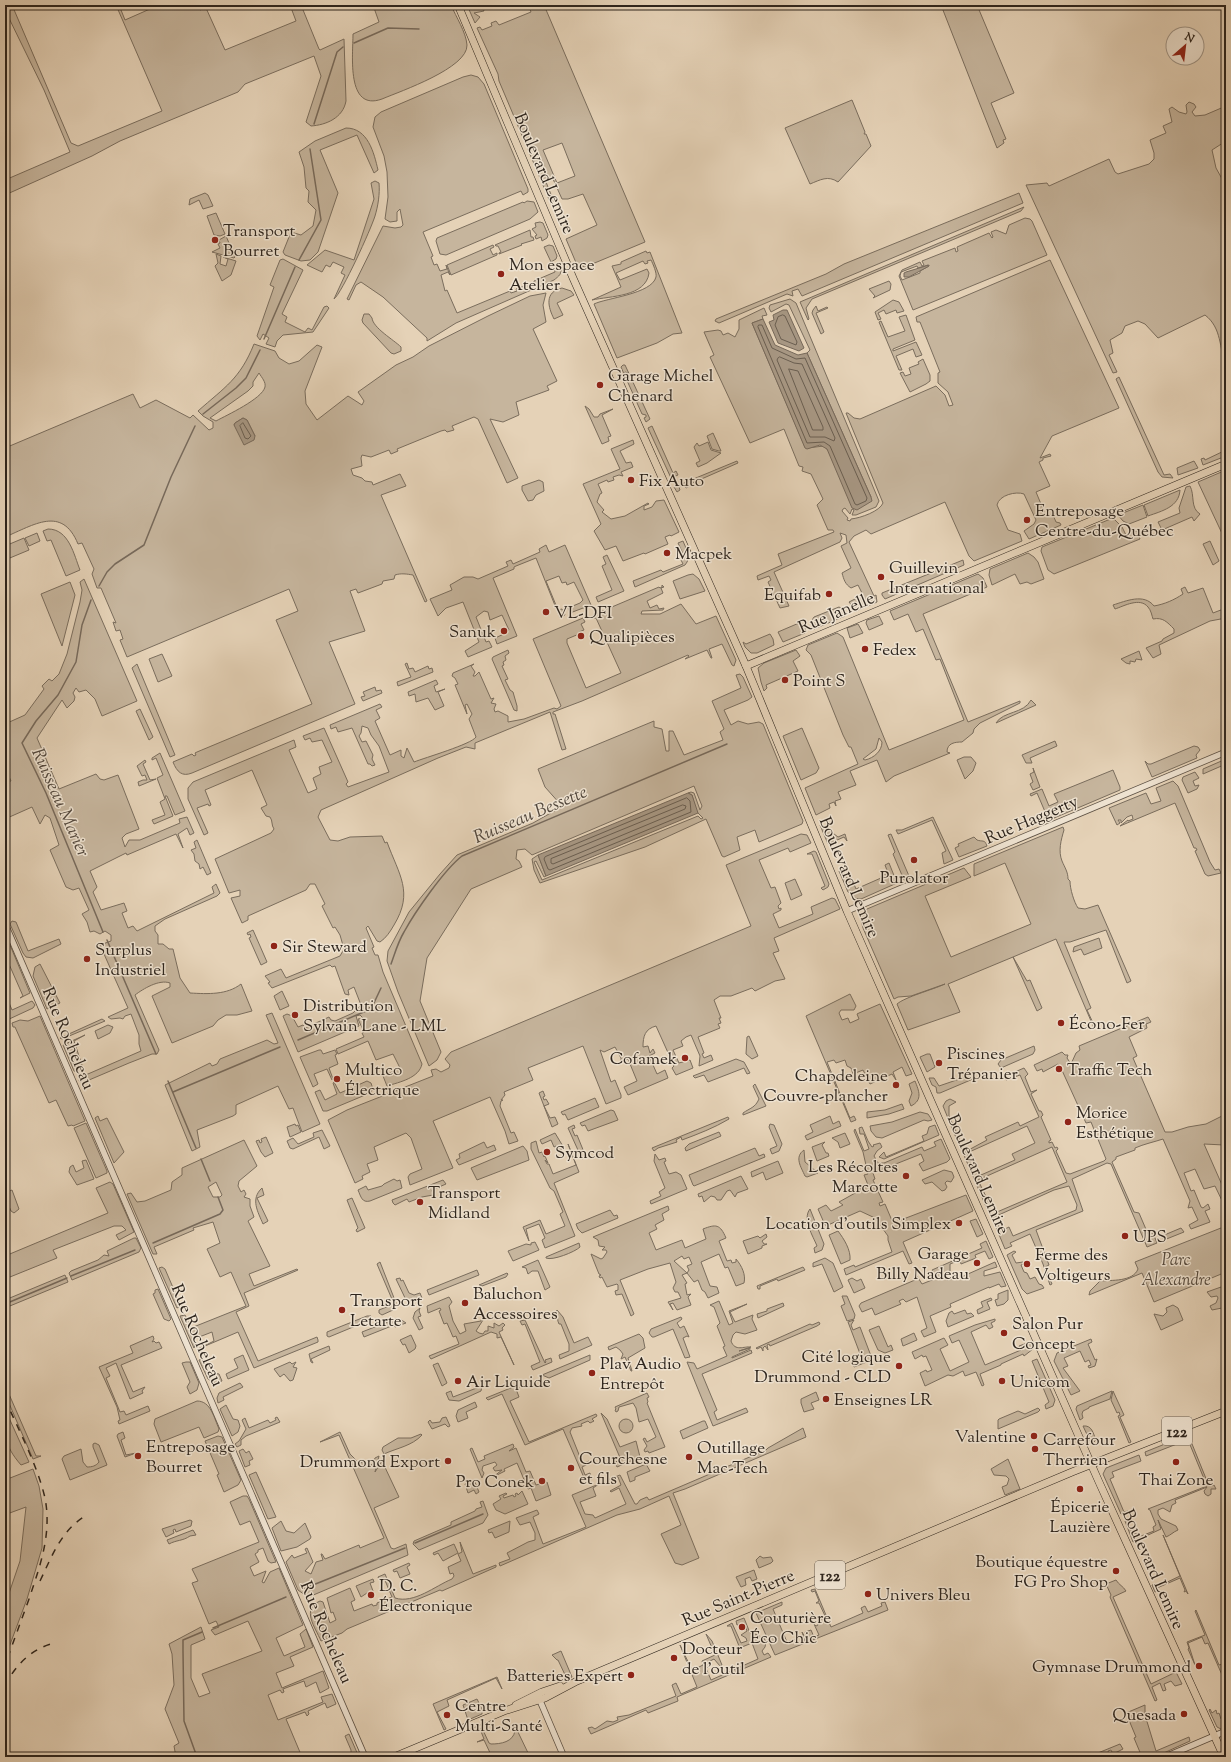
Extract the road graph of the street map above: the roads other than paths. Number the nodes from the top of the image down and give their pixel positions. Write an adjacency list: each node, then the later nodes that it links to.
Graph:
1 (458, 5): 3 (main road, Boulevard Lemire)
2 (1226, 464): 3 (main road, Rue Janelle)
3 (746, 666): 5 (main road, Boulevard Lemire)
4 (1226, 752): 5 (street, Rue Haggerty)
5 (847, 911): 8 (main road, Boulevard Lemire)
6 (5, 924): 12 (street, Rue Rocheleau)
7 (1226, 1411): 8 (main road, Rue Saint-Pierre / 122)
8 (1092, 1465): 9 (main road, Rue Saint-Pierre / 122); 11 (main road, Boulevard Lemire)
9 (539, 1697): 13 (main road); 14 (street)
10 (1226, 1731): 11 (street)
11 (1215, 1736): 15 (street); 16 (main road, Boulevard Lemire)
12 (365, 1757)
13 (394, 1757)
14 (564, 1757)
15 (1165, 1757)
16 (1224, 1757)

